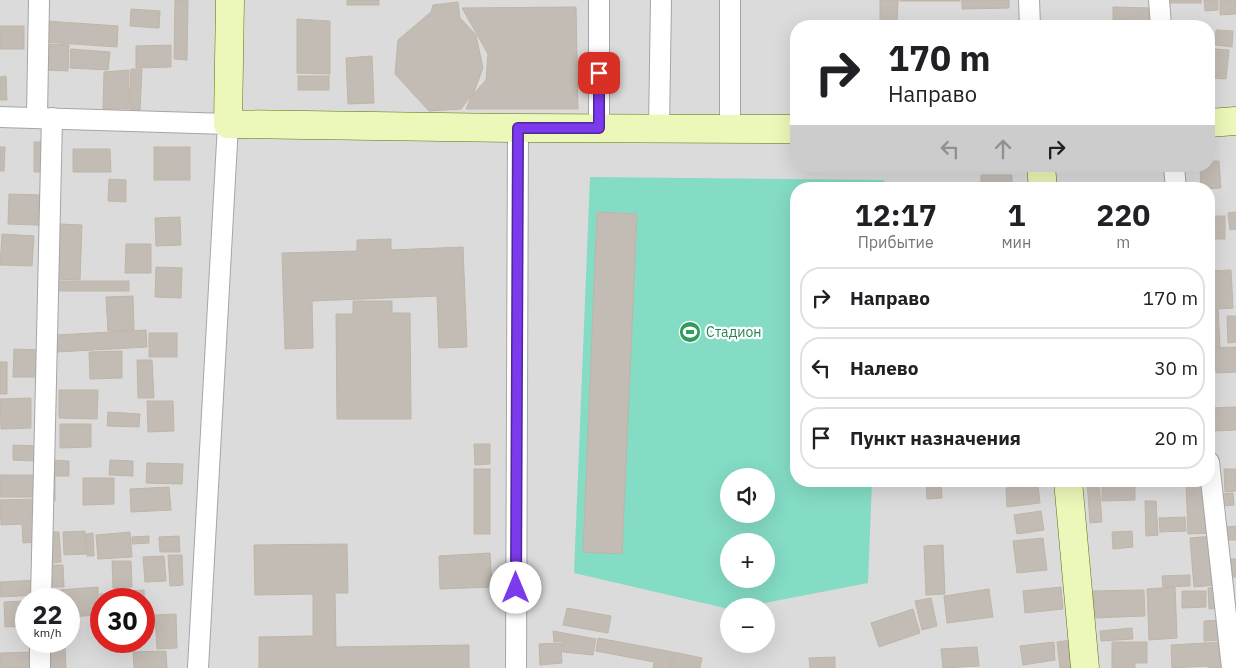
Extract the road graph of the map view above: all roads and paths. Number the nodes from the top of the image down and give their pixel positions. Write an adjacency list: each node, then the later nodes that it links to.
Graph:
1 (39, 0): 11 (street)
2 (230, 0): 14 (street)
3 (599, 0): 16 (street)
4 (661, 0): 17 (street)
5 (730, 0): 18 (street)
6 (1028, 0): 8 (street)
7 (1159, 0): 9 (street)
8 (1030, 20)
9 (1161, 20)
10 (0, 117): 11 (street)
11 (45, 117): 14 (street); 22 (street)
12 (1236, 121): 13 (street)
13 (1215, 122)
14 (228, 124): 15 (street); 25 (street)
15 (518, 128): 16 (street); 26 (street)
16 (599, 128): 17 (street)
17 (659, 128): 18 (street)
18 (730, 129): 19 (street)
19 (790, 129)
20 (1069, 487): 27 (street)
21 (1212, 487): 28 (street)
22 (41, 588)
23 (40, 653): 24 (street)
24 (40, 668)
25 (198, 668)
26 (516, 668)
27 (1085, 668)
28 (1232, 668)

